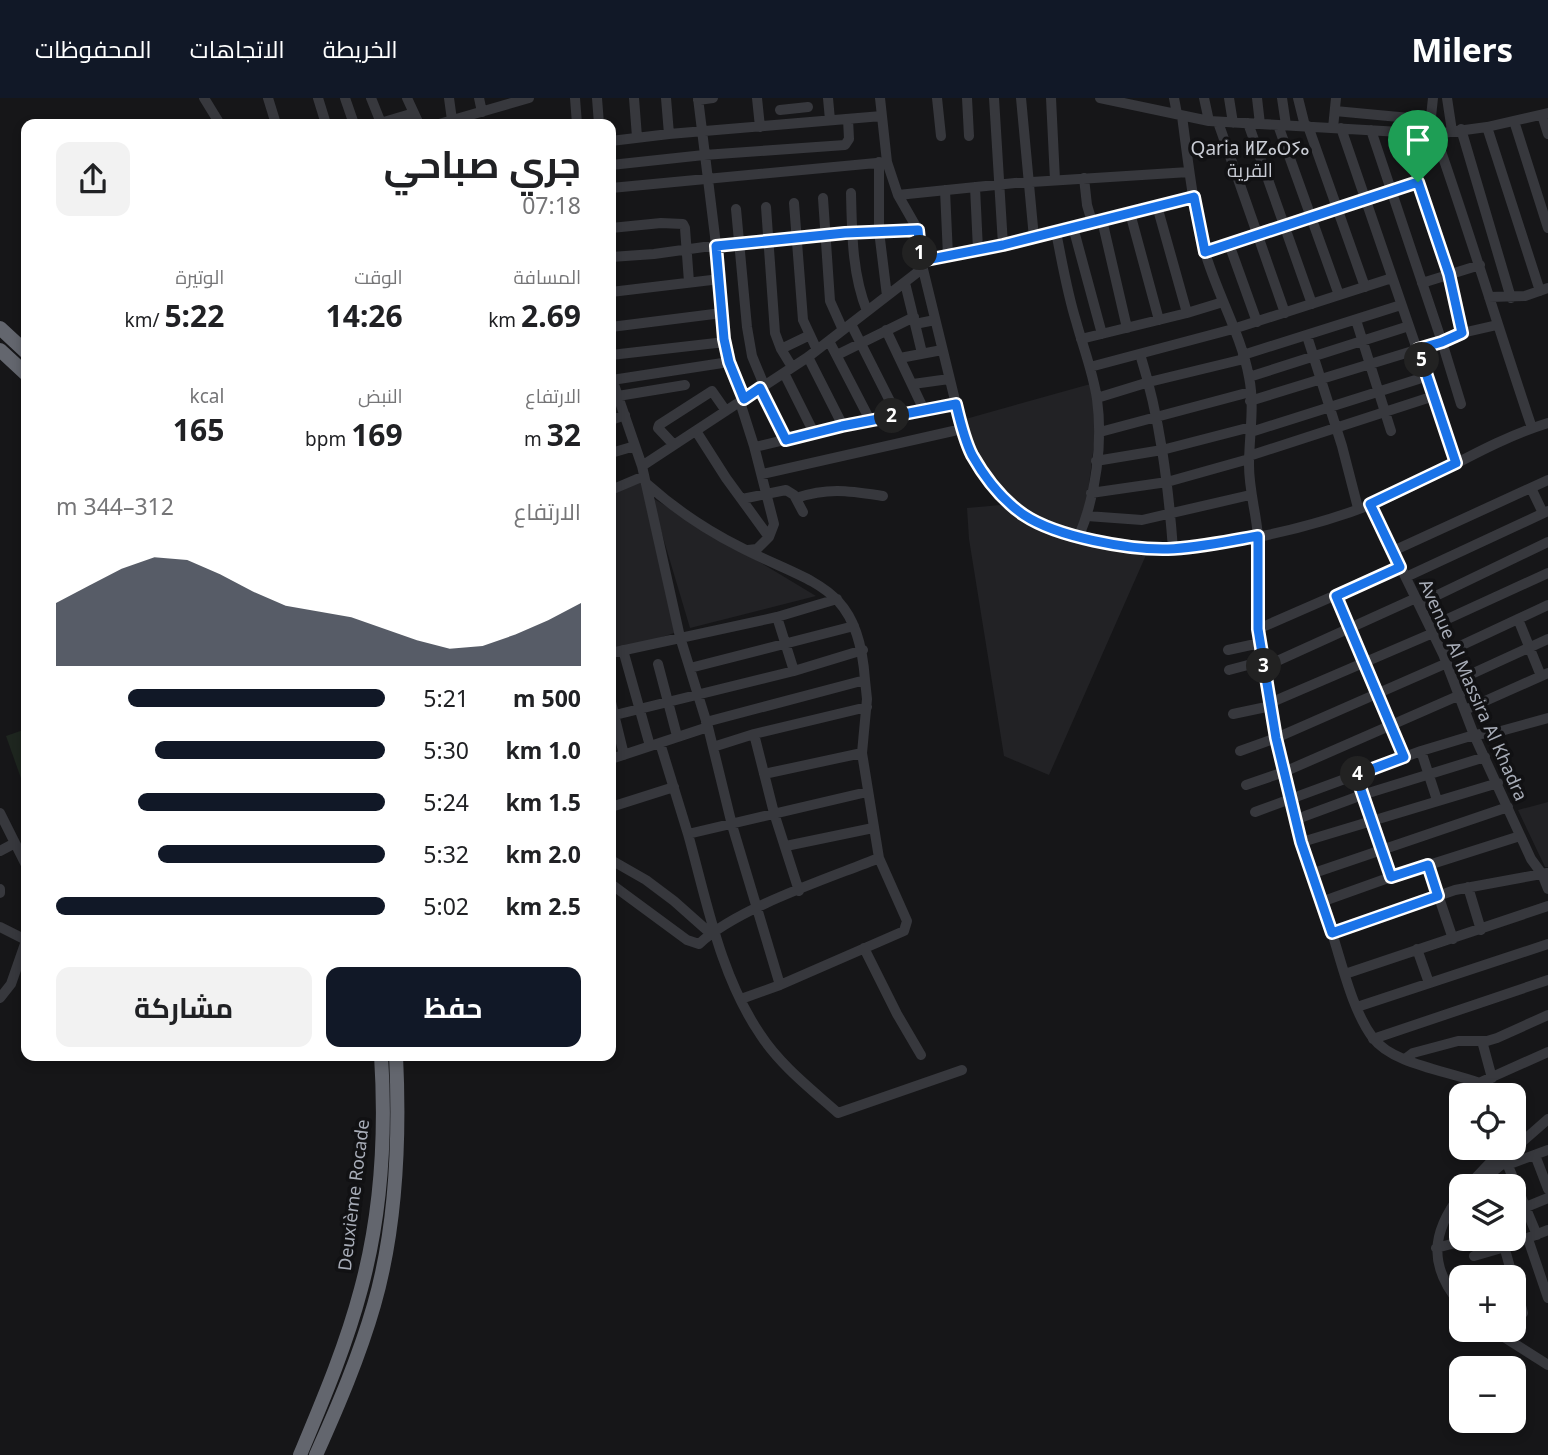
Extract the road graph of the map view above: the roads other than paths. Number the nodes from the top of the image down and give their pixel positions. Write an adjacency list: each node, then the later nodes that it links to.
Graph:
1 (204, 98): 45 (street)
2 (268, 98): 46 (street)
3 (318, 98): 47 (street)
4 (345, 98): 48 (street)
5 (371, 98): 49 (street)
6 (407, 98): 41 (street)
7 (449, 98): 52 (street)
8 (479, 98): 40 (street)
9 (529, 98): 35 (street)
10 (575, 98): 54 (street)
11 (597, 98): 55 (street)
12 (634, 98): 80 (street)
13 (666, 98): 75 (street)
14 (713, 98): 34 (street)
15 (757, 98): 68 (street)
16 (778, 98): 38 (street)
17 (828, 98): 57 (street)
18 (880, 98): 44 (street)
19 (937, 98): 78 (street)
20 (967, 98): 79 (street)
21 (994, 98): 91 (street)
22 (1021, 98): 89 (street)
23 (1051, 98): 88 (street)
24 (1100, 98): 36 (street)
25 (1174, 98): 43 (street)
26 (1204, 98): 61 (street)
27 (1229, 98): 62 (street)
28 (1257, 98): 64 (street)
29 (1282, 98): 66 (street)
30 (1298, 98): 67 (street)
31 (1336, 98): 39 (street)
32 (1433, 98): 58 (street)
33 (1447, 98): 72 (street)
34 (698, 99): 73 (street)
35 (512, 100): 40 (street)
36 (1119, 100): 43 (street)
37 (808, 103): 38 (street); 59 (street)
38 (779, 110): 65 (street)
39 (1335, 111): 58 (street); 70 (street)
40 (482, 112): 53 (street)
41 (414, 113): 50 (street); 51 (street)
42 (1545, 114): 60 (street); 77 (street)
43 (1179, 115): 61 (street); 85 (street)
44 (882, 116): 56 (street); 83 (street)
45 (217, 119)
46 (274, 119)
47 (324, 119)
48 (352, 119)
49 (380, 119)
50 (395, 119)
51 (417, 119)
52 (452, 119)
53 (456, 119)
54 (577, 119)
55 (599, 119)
56 (848, 119): 57 (street); 82 (street)
57 (830, 120): 59 (street)
58 (1430, 120): 76 (street)
59 (810, 121): 65 (street)
60 (1514, 121): 69 (street); 111 (street)
61 (1213, 122): 62 (street); 118 (street)
62 (1234, 123): 63 (street)
63 (1248, 123): 64 (street); 109 (street)
64 (1260, 124): 66 (street)
65 (781, 125): 68 (street)
66 (1282, 125): 67 (street); 107 (street)
67 (1306, 126): 70 (street); 105 (street)
68 (760, 127): 73 (street)
69 (1487, 127): 72 (street); 140 (street)
70 (1337, 128): 71 (street); 100 (street)
71 (1371, 130): 74 (street); 95 (street)
72 (1457, 130): 76 (street); 145 (street)
73 (702, 131): 75 (street); 82 (street)
74 (1401, 131): 76 (street); 90 (street)
75 (669, 134): 80 (street)
76 (1432, 134): 132 (street)
77 (1548, 134)
78 (941, 136)
79 (969, 136)
80 (638, 137): 81 (street)
81 (616, 140)
82 (704, 155): 84 (street); 86 (street)
83 (883, 162): 86 (street); 97 (street); 114 (street)
84 (616, 165)
85 (1189, 172): 87 (street); 98 (street)
86 (708, 178): 92 (street); 125 (street)
87 (1084, 178): 88 (street); 108 (street)
88 (1055, 180): 89 (street)
89 (1028, 182): 91 (street); 120 (street)
90 (1418, 182): 95 (street); 133 (street)
91 (1000, 185): 93 (street); 124 (street)
92 (616, 187)
93 (975, 187): 94 (street); 127 (street)
94 (945, 190): 97 (street); 129 (street)
95 (1391, 191): 100 (street); 138 (street)
96 (851, 193): 116 (street)
97 (898, 195): 113 (street)
98 (1194, 197): 102 (street); 128 (street)
99 (823, 198): 117 (street)
100 (1365, 200): 105 (street); 134 (street)
101 (794, 203): 119 (street)
102 (1157, 206): 106 (street); 151 (street)
103 (766, 207): 121 (street)
104 (736, 209): 122 (street)
105 (1337, 209): 107 (street); 139 (street)
106 (1130, 213): 108 (street); 155 (street)
107 (1310, 218): 109 (street); 142 (street)
108 (1097, 221): 110 (street); 163 (street)
109 (1284, 226): 118 (street); 147 (street)
110 (1073, 228): 115 (street); 167 (street)
111 (1548, 228)
112 (616, 229): 126 (street)
113 (918, 230): 114 (street); 131 (street)
114 (879, 231): 116 (street); 143 (street)
115 (1056, 232): 120 (street); 170 (street)
116 (852, 233): 117 (street); 149 (street)
117 (825, 235): 119 (street); 161 (street)
118 (1256, 235): 123 (street); 152 (street)
119 (796, 238): 121 (street); 168 (street)
120 (1034, 238): 124 (street)
121 (769, 240): 122 (street); 178 (street)
122 (740, 242): 125 (street); 203 (street)
123 (1228, 244): 128 (street); 157 (street)
124 (1003, 245): 127 (street)
125 (716, 246): 126 (street); 135 (street)
126 (687, 250): 130 (street); 136 (street)
127 (978, 250): 129 (street)
128 (1205, 252): 146 (street)
129 (948, 256): 131 (street)
130 (616, 257)
131 (922, 264): 137 (street); 154 (street)
132 (1480, 265): 133 (street); 144 (street)
133 (1449, 274): 138 (street); 166 (street)
134 (1392, 278): 139 (street); 148 (street)
135 (720, 279): 136 (street); 150 (street)
136 (689, 282): 141 (street)
137 (905, 283): 143 (street); 153 (street)
138 (1422, 283): 174 (street)
139 (1365, 287): 142 (street)
140 (1544, 290): 145 (street)
141 (616, 291)
142 (1339, 295): 147 (street)
143 (887, 296): 149 (street)
144 (1489, 297): 145 (street); 158 (street)
145 (1511, 298)
146 (1223, 302): 151 (street); 164 (street)
147 (1312, 304): 152 (street)
148 (1401, 305): 156 (street); 160 (street)
149 (867, 311): 161 (street)
150 (722, 313): 159 (street); 173 (street)
151 (1187, 313): 155 (street)
152 (1285, 313): 157 (street)
153 (914, 320): 154 (street); 165 (street); 182 (street)
154 (935, 320): 180 (street)
155 (1159, 320): 163 (street)
156 (1356, 320): 169 (street); 172 (street)
157 (1257, 322): 164 (street)
158 (1497, 325): 166 (street); 224 (street)
159 (616, 326)
160 (1409, 326): 172 (street); 179 (street)
161 (847, 327): 171 (street); 175 (street)
162 (0, 328): 176 (highway)
163 (1127, 328): 167 (street)
164 (1233, 329): 184 (street); 187 (street)
165 (886, 330): 175 (street); 188 (street)
166 (1462, 333): 174 (street)
167 (1102, 334): 170 (street)
168 (810, 335): 178 (street); 181 (street)
169 (1307, 336): 186 (street); 187 (street)
170 (1081, 339): 191 (street)
171 (829, 341): 181 (street); 185 (street)
172 (1362, 341): 186 (street); 190 (street)
173 (725, 342): 183 (street); 189 (street)
174 (1442, 342): 179 (street); 211 (street)
175 (861, 343): 185 (street); 217 (street)
176 (21, 347)
177 (0, 349): 192 (highway)
178 (781, 349): 193 (street)
179 (1418, 349): 190 (street); 194 (street)
180 (942, 350): 182 (street); 197 (street)
181 (812, 353): 193 (street); 222 (street)
182 (922, 353): 188 (street)
183 (616, 354)
184 (1140, 354): 191 (street); 198 (street)
185 (837, 355): 220 (street)
186 (1313, 356): 195 (street); 196 (street)
187 (1243, 357): 195 (street); 198 (street)
188 (900, 358): 199 (street)
189 (729, 362): 200 (street); 209 (street)
190 (1370, 363): 196 (street); 204 (street)
191 (1090, 367): 208 (street)
192 (21, 369)
193 (788, 370): 203 (street); 230 (street)
194 (1428, 376): 204 (street); 207 (street)
195 (1249, 377): 206 (street)
196 (1319, 378): 206 (street); 212 (street)
197 (949, 379): 199 (street); 210 (street)
198 (1149, 382): 208 (street); 218 (street)
199 (913, 384): 213 (street)
200 (616, 385)
201 (685, 385): 202 (street)
202 (616, 386)
203 (762, 386): 209 (street); 231 (street)
204 (1379, 391): 212 (street); 215 (street)
205 (616, 393): 216 (street)
206 (1250, 396): 218 (street); 226 (street)
207 (1434, 397): 215 (street); 239 (street)
208 (1097, 398): 229 (street)
209 (742, 400): 214 (street); 234 (street)
210 (956, 404): 213 (street); 225 (street)
211 (1461, 404)
212 (1329, 407): 223 (street); 226 (street)
213 (924, 410): 217 (street)
214 (726, 411): 227 (street); 232 (street)
215 (1385, 412): 223 (street); 228 (street)
216 (625, 415): 219 (street); 233 (street)
217 (897, 415): 220 (street)
218 (1157, 417): 229 (street); 235 (street)
219 (616, 418)
220 (870, 420): 222 (street)
221 (1548, 423): 224 (street)
222 (842, 426): 230 (street)
223 (1336, 428): 237 (street); 253 (street)
224 (1532, 428): 239 (street)
225 (962, 429): 240 (street); 258 (street)
226 (1251, 430): 235 (street); 237 (street)
227 (696, 431): 232 (street); 251 (street)
228 (1391, 431)
229 (1100, 432): 238 (street)
230 (814, 433): 231 (street)
231 (786, 440): 234 (street)
232 (674, 445): 241 (street)
233 (635, 446): 236 (street); 241 (street)
234 (755, 447): 240 (street)
235 (1162, 450): 238 (street); 243 (street)
236 (616, 452)
237 (1249, 458): 243 (street); 248 (street)
238 (1096, 461): 247 (street)
239 (1456, 463): 252 (street)
240 (762, 474): 246 (street)
241 (644, 475): 244 (street); 262 (street); 278 (street)
242 (1548, 480): 245 (street)
243 (1167, 482): 247 (street); 256 (street)
244 (616, 488)
245 (1531, 488): 255 (street); 264 (street)
246 (766, 493): 250 (street); 251 (street); 260 (street)
247 (1091, 494): 257 (street)
248 (1250, 495): 256 (street); 259 (street)
249 (883, 496): 250 (street)
250 (796, 498): 254 (street)
251 (742, 499): 260 (street)
252 (1370, 504): 253 (street); 264 (street, Avenue Al Massira Al Khadra)
253 (1358, 508): 259 (street)
254 (803, 512)
255 (1546, 512): 267 (street)
256 (1170, 515): 257 (street); 263 (street)
257 (1087, 516): 258 (street)
258 (1079, 536): 263 (street)
259 (1258, 536): 263 (street); 275 (street)
260 (769, 537): 262 (street)
261 (1548, 542): 270 (street)
262 (741, 548): 269 (street)
263 (1173, 549)
264 (1393, 551): 265 (street, Avenue Al Massira Al Khadra)
265 (1400, 567): 267 (street, Avenue Al Massira Al Khadra); 268 (street)
266 (1548, 573): 277 (street)
267 (1406, 577): 270 (street, Avenue Al Massira Al Khadra)
268 (1336, 596): 275 (street); 276 (street)
269 (837, 599): 272 (street); 274 (street)
270 (1418, 601): 276 (street); 277 (street, Avenue Al Massira Al Khadra)
271 (1548, 605): 273 (street)
272 (777, 617): 278 (street); 281 (street)
273 (1518, 619): 282 (street); 287 (street)
274 (854, 626): 281 (street); 284 (street)
275 (1258, 629): 280 (street)
276 (1350, 629): 288 (street); 290 (street)
277 (1432, 630): 287 (street, Avenue Al Massira Al Khadra); 288 (street)
278 (680, 637): 283 (street); 291 (street)
279 (1548, 639): 282 (street)
280 (1261, 643): 285 (street); 290 (street)
281 (786, 645): 291 (street); 293 (street)
282 (1530, 647): 294 (street); 296 (street)
283 (623, 650): 286 (street); 303 (street)
284 (863, 650): 293 (street); 295 (street)
285 (1228, 650)
286 (616, 652)
287 (1445, 659): 296 (street, Avenue Al Massira Al Khadra); 297 (street)
288 (1364, 663): 297 (street); 301 (street)
289 (657, 664): 300 (street)
290 (1264, 664): 292 (street); 301 (street)
291 (690, 668): 299 (street)
292 (1229, 670)
293 (794, 671): 299 (street)
294 (1544, 674): 304 (street)
295 (865, 680): 302 (street); 308 (street)
296 (1454, 681): 298 (street, Avenue Al Massira Al Khadra)
297 (1378, 694): 309 (street); 314 (street)
298 (1460, 695): 304 (street, Avenue Al Massira Al Khadra); 309 (street)
299 (698, 696): 300 (street); 308 (street)
300 (667, 704): 303 (street); 313 (street)
301 (1270, 705): 305 (street); 314 (street)
302 (867, 708): 311 (street); 319 (street)
303 (640, 709): 306 (street); 315 (street)
304 (1465, 710): 312 (street, Avenue Al Massira Al Khadra)
305 (1233, 714)
306 (616, 715)
307 (1548, 718): 312 (street)
308 (707, 724): 313 (street); 316 (street)
309 (1390, 724): 322 (street); 324 (street)
310 (616, 727): 320 (street)
311 (754, 734): 316 (street); 325 (street)
312 (1474, 734): 318 (street); 323 (street, Avenue Al Massira Al Khadra)
313 (677, 736): 315 (street)
314 (1276, 738): 317 (street); 324 (street)
315 (655, 744): 320 (street); 330 (street)
316 (713, 747): 342 (street)
317 (1240, 751)
318 (1421, 751): 322 (street); 326 (street)
319 (862, 753): 325 (street); 331 (street)
320 (624, 755): 321 (street)
321 (616, 757)
322 (1404, 757): 327 (street)
323 (1485, 757): 326 (street); 328 (street, Avenue Al Massira Al Khadra)
324 (1284, 772): 329 (street); 333 (street)
325 (764, 774): 339 (street)
326 (1429, 774): 332 (street); 334 (street)
327 (1356, 775): 332 (street); 333 (street)
328 (1498, 783): 334 (street); 336 (street, Avenue Al Massira Al Khadra)
329 (1246, 785)
330 (674, 787): 335 (street); 344 (street)
331 (867, 792): 339 (street); 343 (street)
332 (1362, 795): 340 (street); 341 (street)
333 (1292, 799): 337 (street); 340 (street)
334 (1437, 800): 341 (street)
335 (616, 805)
336 (1508, 807): 345 (street, Avenue Al Massira Al Khadra); 349 (street)
337 (1255, 812)
338 (0, 813): 347 (street)
339 (774, 813): 342 (street); 348 (street)
340 (1297, 819): 346 (street)
341 (1372, 822): 346 (street); 349 (street)
342 (732, 825): 344 (street); 365 (street)
343 (873, 828): 348 (street); 352 (street)
344 (688, 834): 368 (street)
345 (1520, 836): 354 (street); 355 (street, Avenue Al Massira Al Khadra)
346 (1301, 842): 356 (street)
347 (15, 843): 350 (street); 351 (street)
348 (786, 846): 361 (street)
349 (1382, 850): 356 (street); 357 (street)
350 (0, 851)
351 (21, 855)
352 (879, 858): 361 (street); 373 (street)
353 (616, 863): 368 (street)
354 (1428, 865): 357 (street); 362 (street)
355 (1545, 873): 358 (street); 360 (street, Avenue Al Massira Al Khadra)
356 (1311, 874): 363 (street)
357 (1391, 877): 363 (street)
358 (1468, 887): 362 (street); 367 (street)
359 (616, 888): 368 (street)
360 (1548, 889)
361 (799, 891): 365 (street)
362 (1438, 896): 369 (street); 371 (street)
363 (1321, 902): 369 (street)
364 (1548, 906): 367 (street)
365 (756, 908): 368 (street); 379 (street)
366 (0, 927): 370 (street)
367 (1481, 930): 371 (street)
368 (711, 932): 381 (street)
369 (1332, 933): 376 (street)
370 (21, 938)
371 (1453, 939): 374 (street)
372 (1548, 943): 378 (street)
373 (864, 948): 379 (street); 387 (street)
374 (1418, 949): 376 (street); 378 (street)
375 (21, 955): 380 (street)
376 (1345, 974): 382 (street)
377 (1548, 981): 384 (street)
378 (1429, 983): 382 (street)
379 (780, 985): 381 (street)
380 (0, 998)
381 (741, 999): 391 (street)
382 (1357, 1006): 384 (street)
383 (1548, 1014): 385 (street)
384 (1373, 1039): 388 (street)
385 (1482, 1041): 388 (street); 392 (street)
386 (1548, 1052): 392 (street)
387 (921, 1055)
388 (1405, 1059): 393 (street)
389 (381, 1061): 417 (highway, Deuxième Rocade)
390 (396, 1061): 418 (highway, Deuxième Rocade)
391 (962, 1070)
392 (1492, 1078): 393 (street)
393 (1481, 1082)
394 (1548, 1119): 398 (street)
395 (1548, 1150): 396 (street)
396 (1535, 1155): 398 (street); 402 (street)
397 (1493, 1160): 399 (street)
398 (1507, 1163): 400 (street); 401 (street)
399 (1479, 1174)
400 (1495, 1174)
401 (1511, 1174)
402 (1548, 1189)
403 (1548, 1198): 404 (street)
404 (1526, 1207): 407 (street)
405 (1449, 1211): 410 (street)
406 (1548, 1230): 407 (street)
407 (1532, 1237): 408 (street); 414 (street)
408 (1526, 1238)
409 (1449, 1244): 410 (street)
410 (1436, 1248): 413 (street)
411 (1485, 1251): 412 (street)
412 (1474, 1256)
413 (1449, 1290)
414 (1548, 1298)
415 (1512, 1342): 416 (street)
416 (1548, 1365)
417 (300, 1455)
418 (316, 1455)

